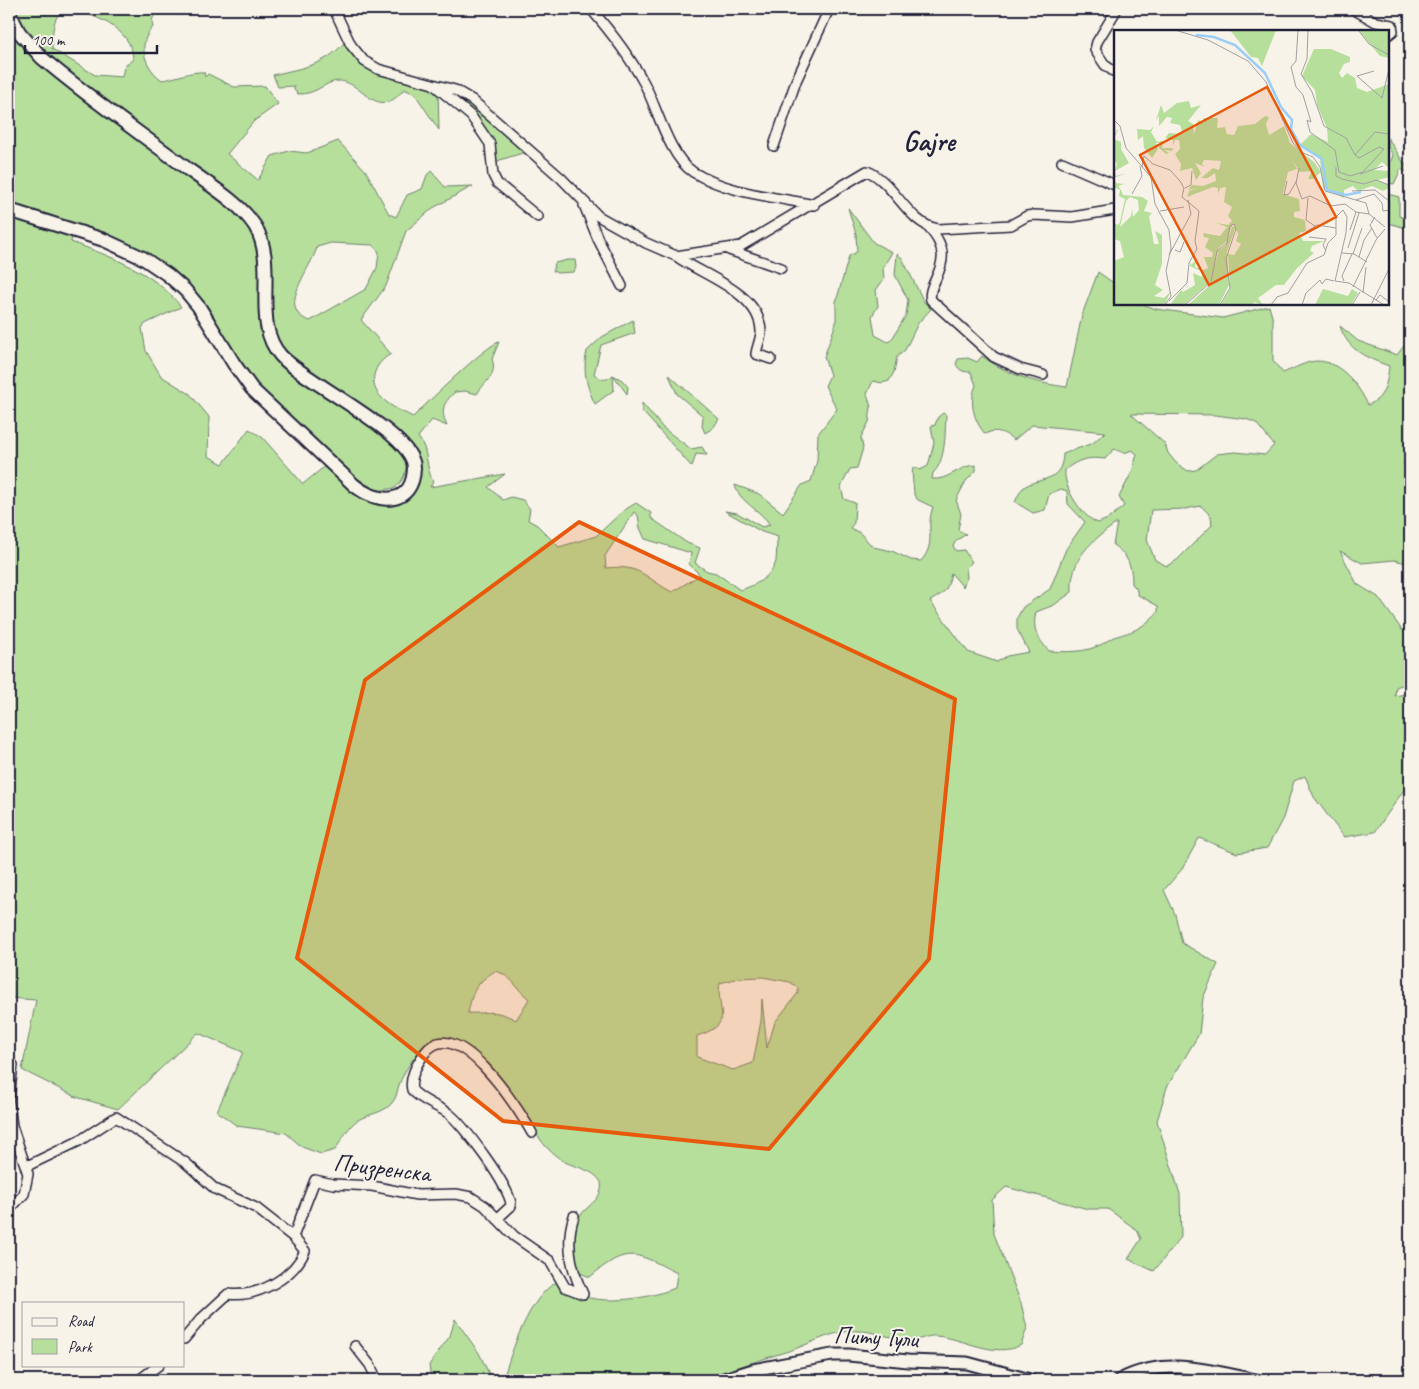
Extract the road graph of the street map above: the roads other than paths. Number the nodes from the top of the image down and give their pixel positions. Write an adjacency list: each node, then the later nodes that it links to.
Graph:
1 (334, 9): 9 (street)
2 (591, 9): 14 (street)
3 (829, 9): 10 (street)
4 (1117, 9): 8 (street)
5 (1353, 9): 7 (street)
6 (9, 12): 15 (main road)
7 (1389, 34)
8 (1113, 71)
9 (433, 84): 13 (street); 17 (street)
10 (774, 146)
11 (1062, 162): 12 (street)
12 (1114, 186)
13 (582, 200): 20 (street); 22 (street)
14 (814, 205): 18 (street); 19 (street)
15 (9, 210)
16 (1114, 210): 18 (street)
17 (538, 217)
18 (927, 226): 24 (street)
19 (728, 249): 20 (street); 21 (street)
20 (676, 256): 23 (street)
21 (781, 268)
22 (622, 286)
23 (772, 359)
24 (1043, 375)
25 (13, 1065): 26 (street)
26 (9, 1098)
27 (9, 1103): 29 (street)
28 (532, 1133): 32 (street)
29 (26, 1166): 30 (street); 33 (street)
30 (9, 1210)
31 (574, 1216): 32 (street, Призренска)
32 (497, 1219): 33 (street, Призренска)
33 (293, 1237): 34 (street)
34 (185, 1338)
35 (355, 1346): 38 (street)
36 (158, 1366): 37 (street)
37 (139, 1380)
38 (377, 1380)
39 (720, 1380): 40 (street, Питу Гули)
40 (1030, 1380)
41 (1120, 1380): 42 (street)
42 (1256, 1380)

